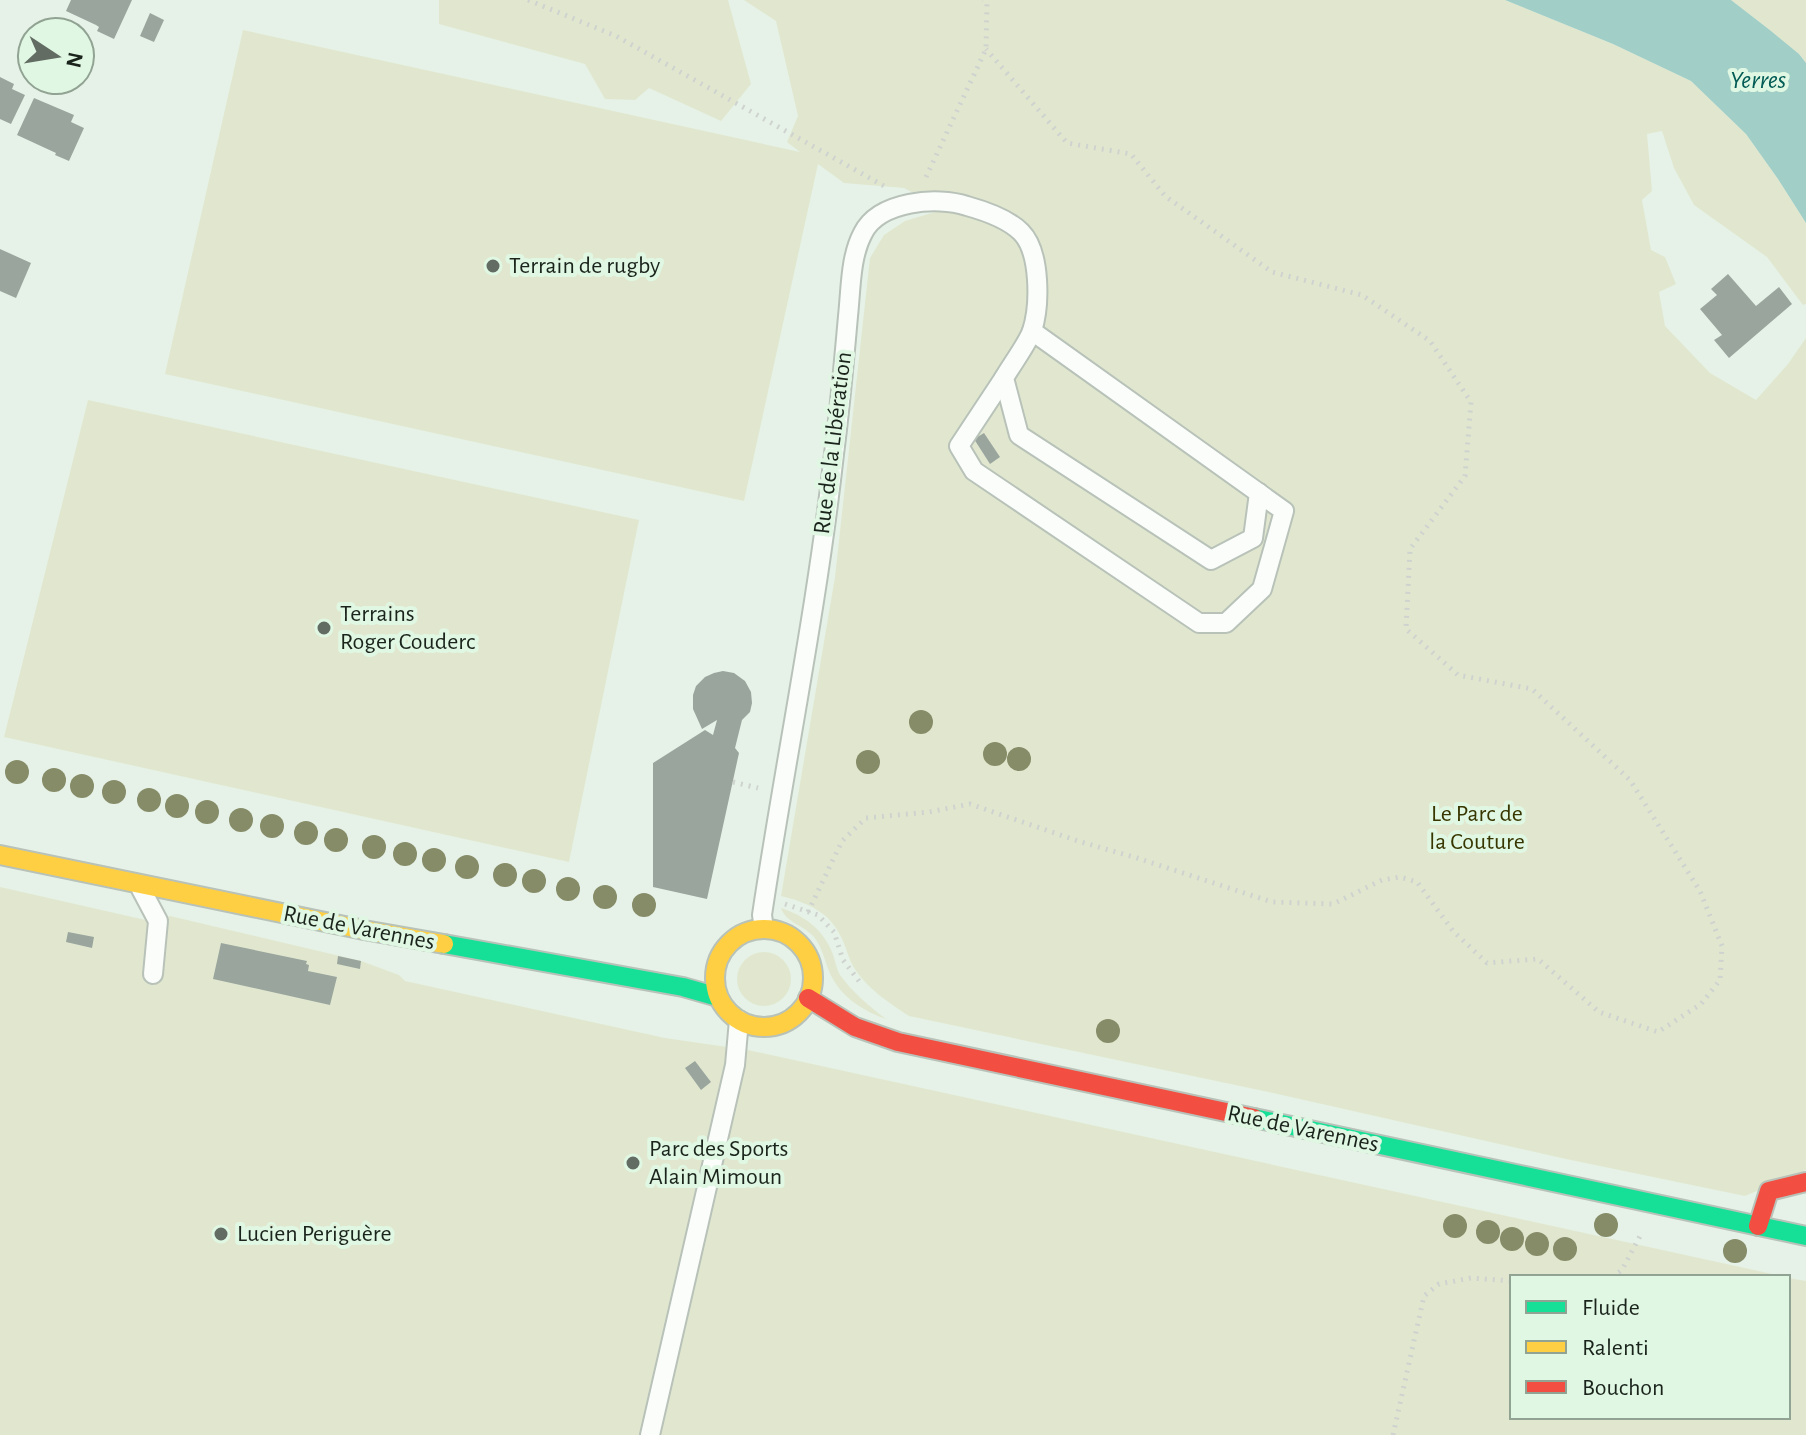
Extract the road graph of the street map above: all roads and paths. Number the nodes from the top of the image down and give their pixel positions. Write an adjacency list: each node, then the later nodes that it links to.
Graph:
1 (528, 0): 4 (path)
2 (983, 0): 3 (path)
3 (986, 49): 4 (path); 10 (path)
4 (914, 203): 5 (lane, Rue de la Libération); 11 (lane, Rue de la Libération)
5 (1032, 331): 6 (lane); 7 (lane)
6 (1004, 378): 7 (lane); 7 (lane)
7 (1259, 493)
8 (0, 855): 9 (street, Rue de Varennes)
9 (138, 883): 12 (lane); 13 (street, Rue de Varennes)
10 (808, 912)
11 (764, 929): 13 (street); 14 (street)
12 (153, 974)
13 (718, 997): 15 (street)
14 (808, 998): 15 (street); 17 (street, Rue de Varennes)
15 (739, 1020): 22 (lane)
16 (1806, 1182): 18 (street)
17 (1650, 1203): 18 (street, Rue de Varennes); 20 (path)
18 (1758, 1226): 19 (street, Rue de Varennes)
19 (1806, 1236)
20 (1615, 1275)
21 (1510, 1281): 23 (path)
22 (650, 1435)
23 (1393, 1435)

